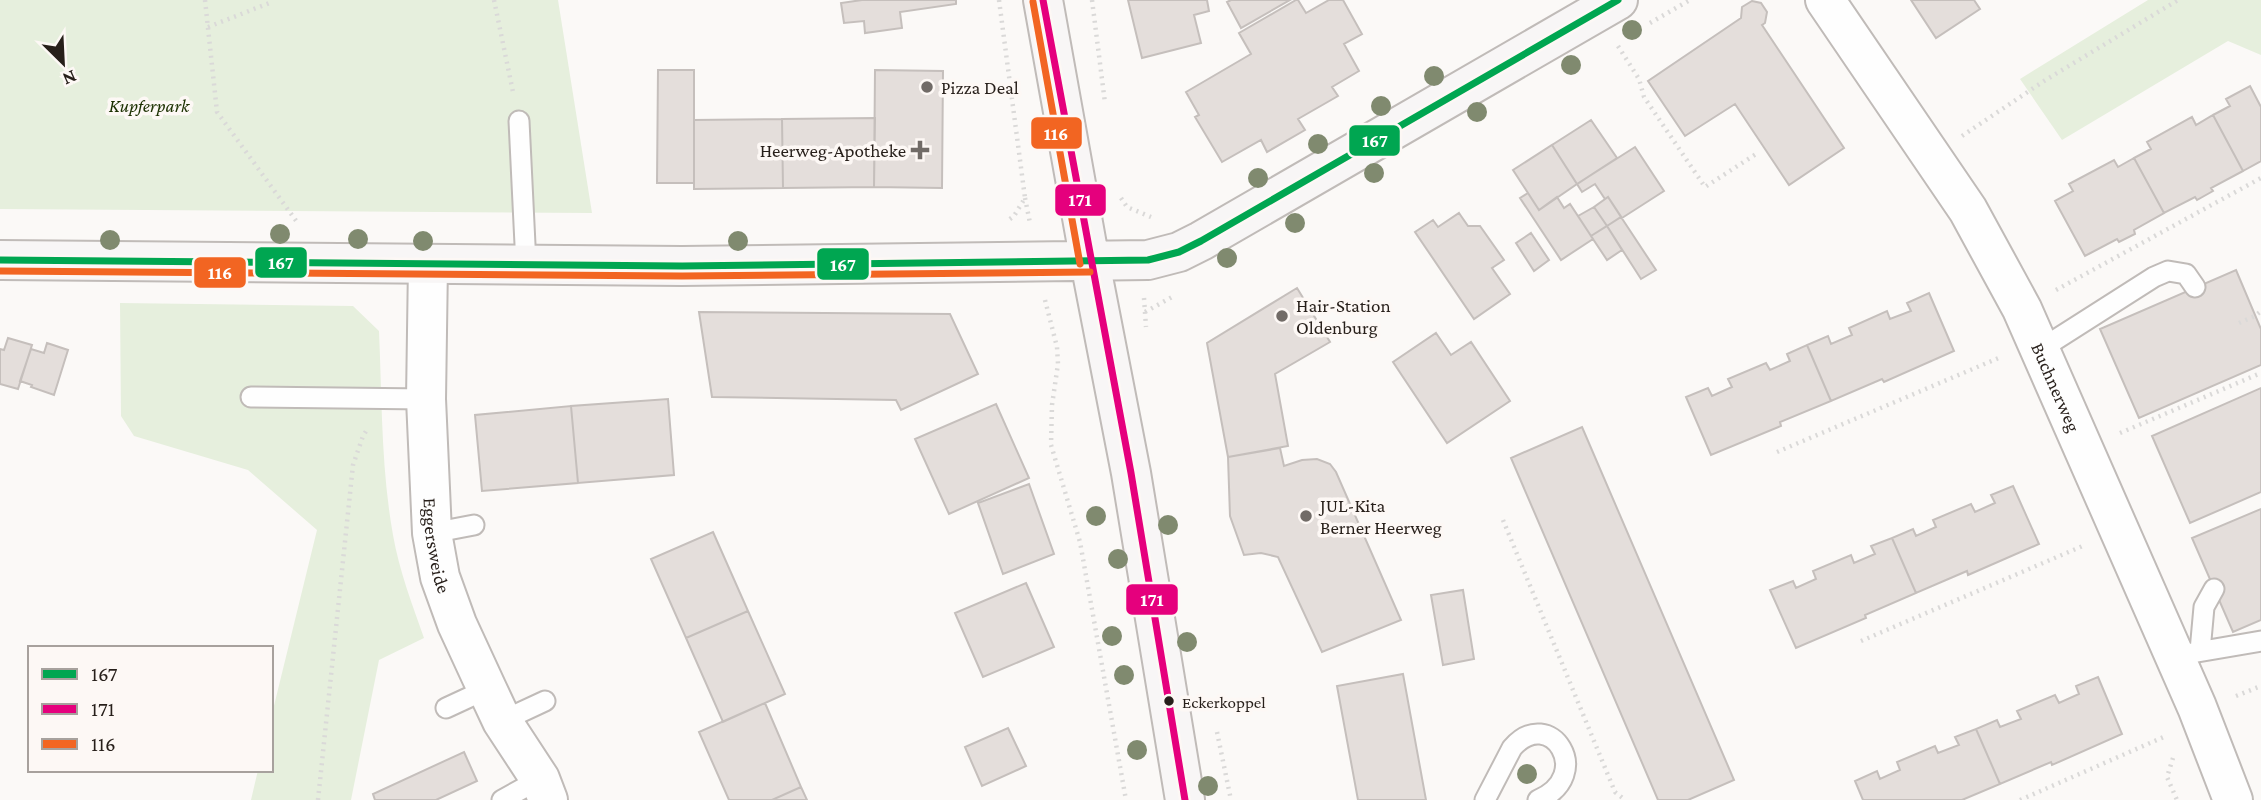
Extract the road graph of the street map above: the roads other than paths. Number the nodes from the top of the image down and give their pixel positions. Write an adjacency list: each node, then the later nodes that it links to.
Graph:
1 (1043, 0): 6 (street)
2 (1825, 0): 10 (street, Buchnerweg)
3 (1608, 6): 6 (street)
4 (519, 121): 8 (lane)
5 (0, 260): 7 (street)
6 (1090, 262): 8 (street); 23 (street)
7 (428, 264): 8 (street); 12 (street, Eggersweide)
8 (526, 265)
9 (2195, 287): 10 (lane)
10 (2023, 352): 17 (street, Buchnerweg)
11 (251, 397): 12 (lane)
12 (426, 399): 14 (street, Eggersweide)
13 (474, 526): 14 (lane)
14 (432, 533): 19 (street, Eggersweide)
15 (2214, 589): 17 (lane)
16 (2261, 641): 17 (lane)
17 (2187, 654): 26 (street, Buchnerweg)
18 (545, 701): 19 (lane)
19 (494, 705): 20 (lane); 21 (street, Eggersweide)
20 (446, 708)
21 (544, 790): 22 (lane)
22 (502, 800)
23 (1185, 800)
24 (1485, 800): 25 (lane)
25 (1538, 800)
26 (2233, 800)

